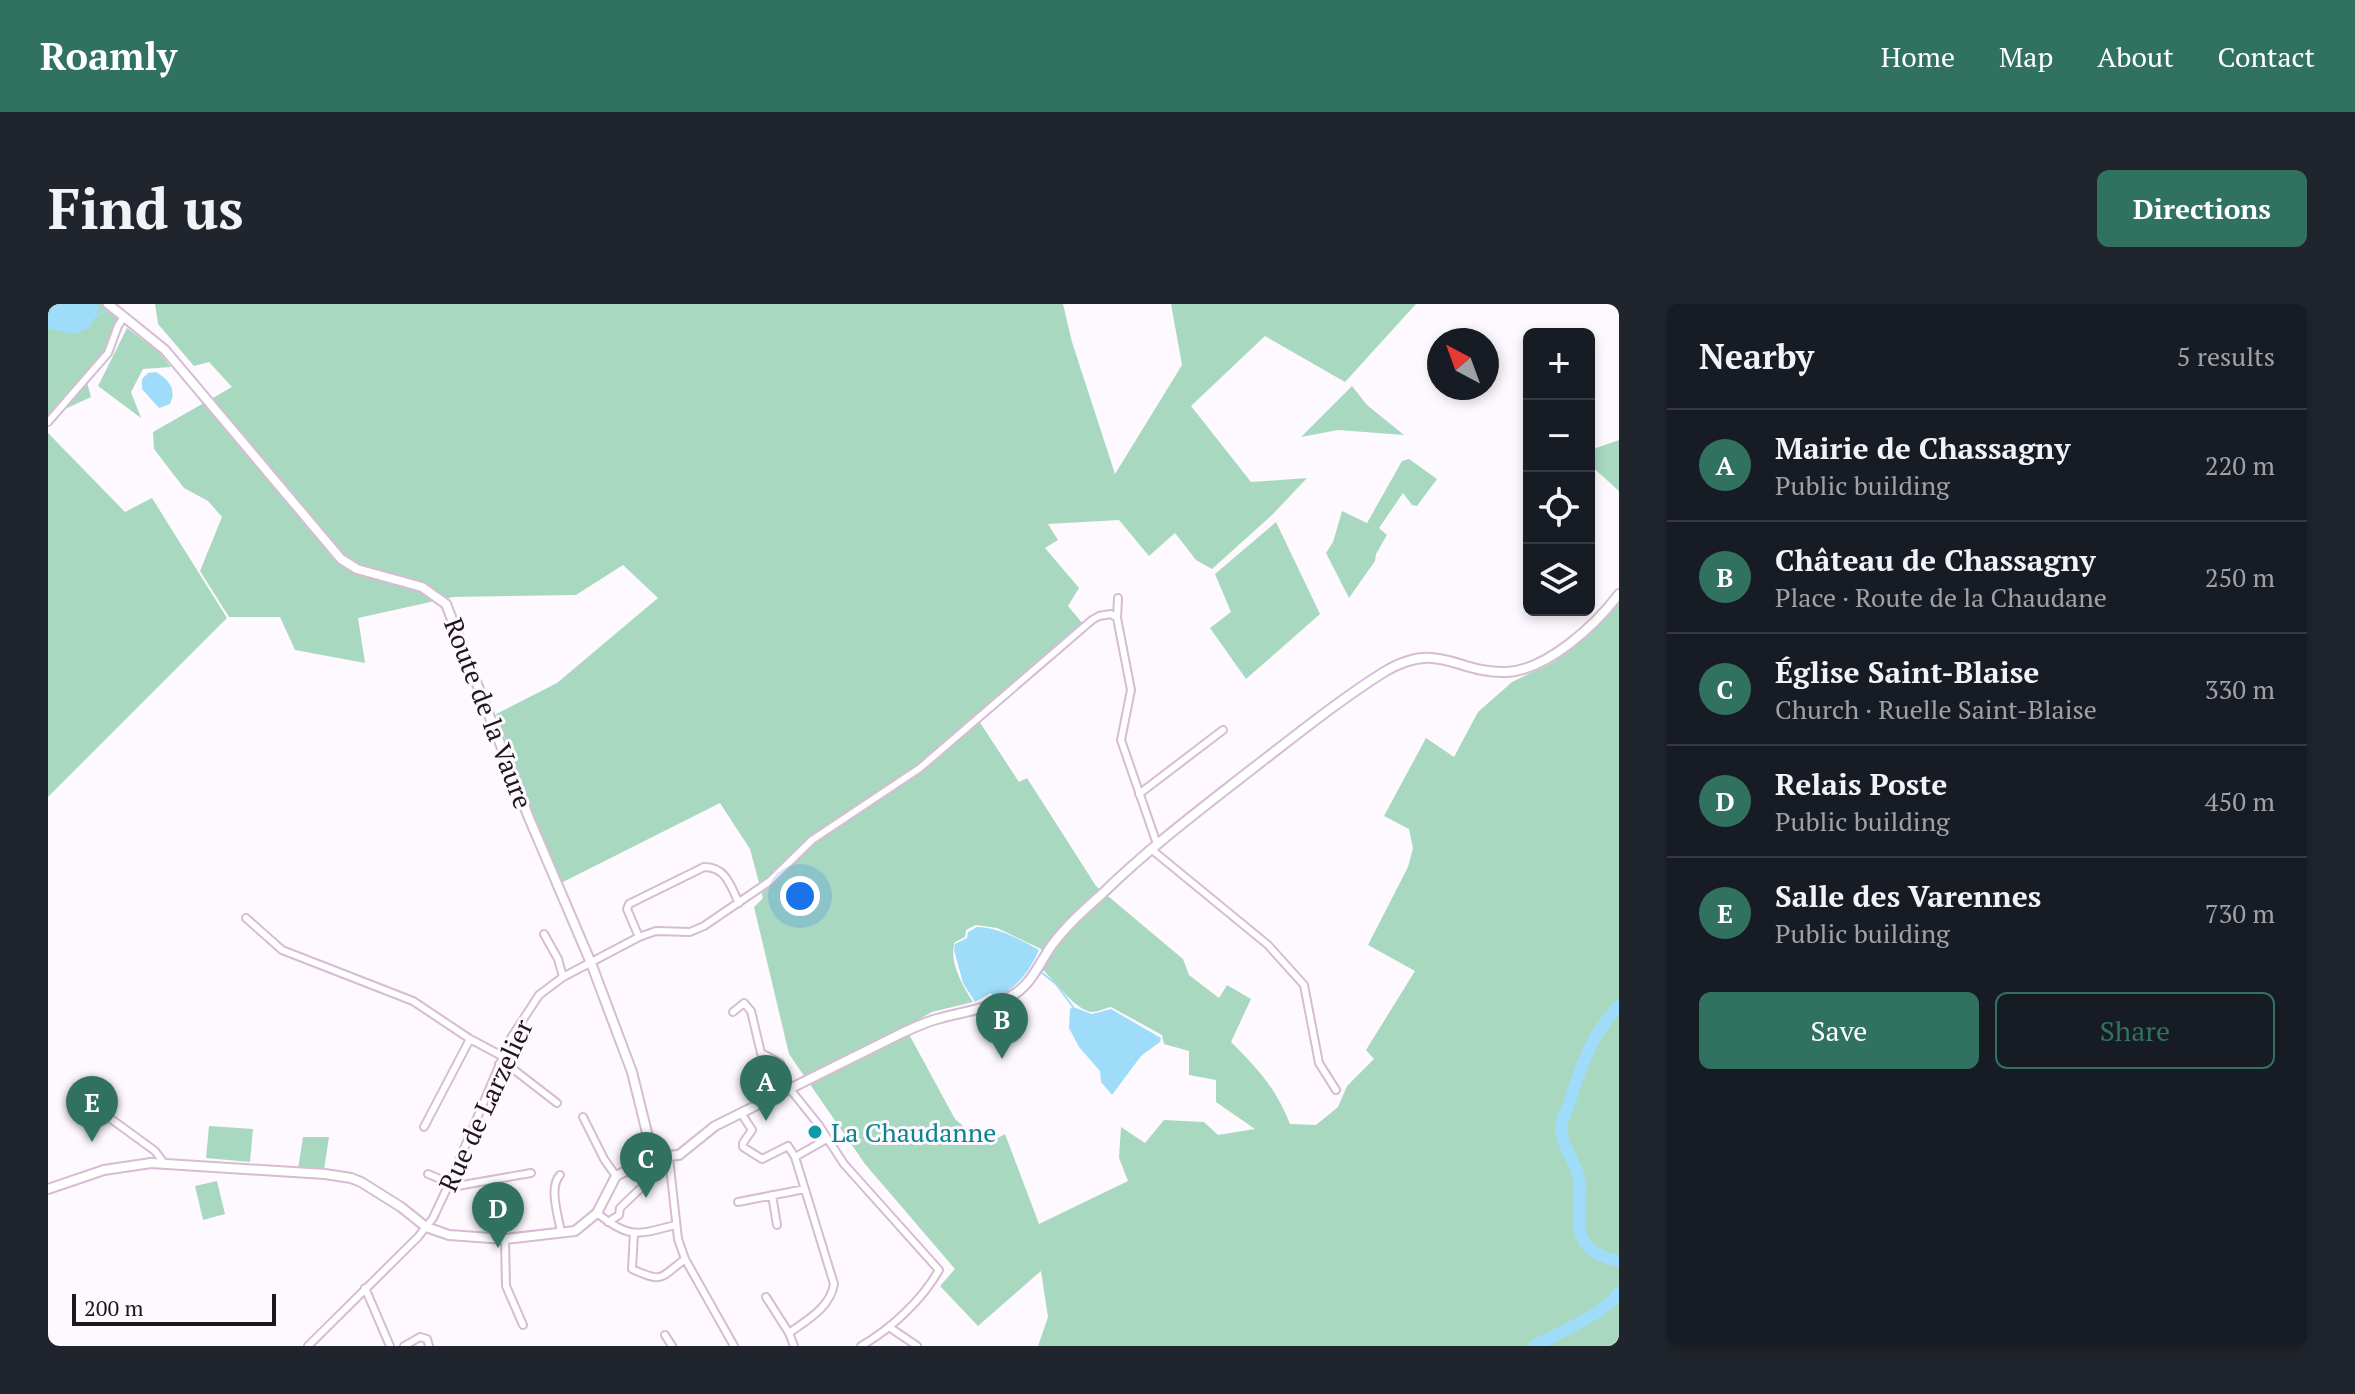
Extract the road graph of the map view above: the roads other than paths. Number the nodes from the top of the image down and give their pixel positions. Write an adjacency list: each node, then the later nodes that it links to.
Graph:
1 (111, 307): 2 (street, Route de la Vaure)
2 (124, 317): 3 (street); 14 (street, Route de la Vaure)
3 (48, 422)
4 (1619, 594): 9 (street)
5 (1099, 616): 6 (street); 6 (street); 10 (street, Rue de Larzelier)
6 (1117, 618): 8 (street)
7 (1223, 730): 8 (street)
8 (1139, 794): 9 (street)
9 (1154, 847): 19 (street); 20 (street)
10 (739, 903): 13 (street, Rue de Larzelier); 13 (street)
11 (246, 918): 17 (street)
12 (544, 934): 15 (street)
13 (639, 937): 14 (street, Rue de Larzelier)
14 (591, 963): 15 (street, Rue de Larzelier); 27 (street, Route de la Vaure)
15 (563, 977): 18 (street, Rue de Larzelier)
16 (733, 1012): 19 (street)
17 (470, 1039): 18 (street); 25 (street)
18 (500, 1060): 22 (street); 38 (street, Rue de Larzelier)
19 (790, 1089): 23 (street); 26 (street)
20 (1336, 1090)
21 (74, 1092): 30 (street)
22 (557, 1103)
23 (741, 1113): 28 (street); 29 (street)
24 (583, 1117): 37 (street)
25 (424, 1127)
26 (827, 1139): 28 (street); 55 (street)
27 (653, 1157): 29 (street); 31 (street)
28 (795, 1157): 40 (street)
29 (669, 1158): 45 (street)
30 (164, 1163): 39 (street); 47 (street)
31 (632, 1167): 36 (street); 37 (street)
32 (657, 1167): 36 (street)
33 (531, 1173): 38 (street)
34 (428, 1174): 38 (street)
35 (560, 1175): 48 (street)
36 (642, 1175): 44 (street)
37 (616, 1176): 43 (street)
38 (449, 1184): 47 (street, Rue de Larzelier)
39 (48, 1189)
40 (805, 1189): 41 (street); 56 (street)
41 (772, 1195): 42 (street); 46 (street)
42 (738, 1202)
43 (597, 1213): 44 (street); 48 (street)
44 (608, 1222): 49 (street)
45 (675, 1225): 49 (street); 51 (street)
46 (777, 1225)
47 (426, 1227): 50 (street); 52 (street, Rue de Larzelier)
48 (561, 1233): 50 (street)
49 (634, 1233): 51 (street)
50 (505, 1239): 54 (street)
51 (685, 1259): 63 (street)
52 (365, 1288): 58 (street, Rue de Larzelier); 59 (street)
53 (766, 1297): 56 (street)
54 (523, 1325)
55 (889, 1327): 65 (street); 66 (street)
56 (789, 1333): 64 (street)
57 (665, 1335): 62 (street)
58 (308, 1346)
59 (390, 1346)
60 (404, 1346): 61 (street)
61 (429, 1346)
62 (672, 1346)
63 (734, 1346)
64 (794, 1346)
65 (861, 1346)
66 (917, 1346)

